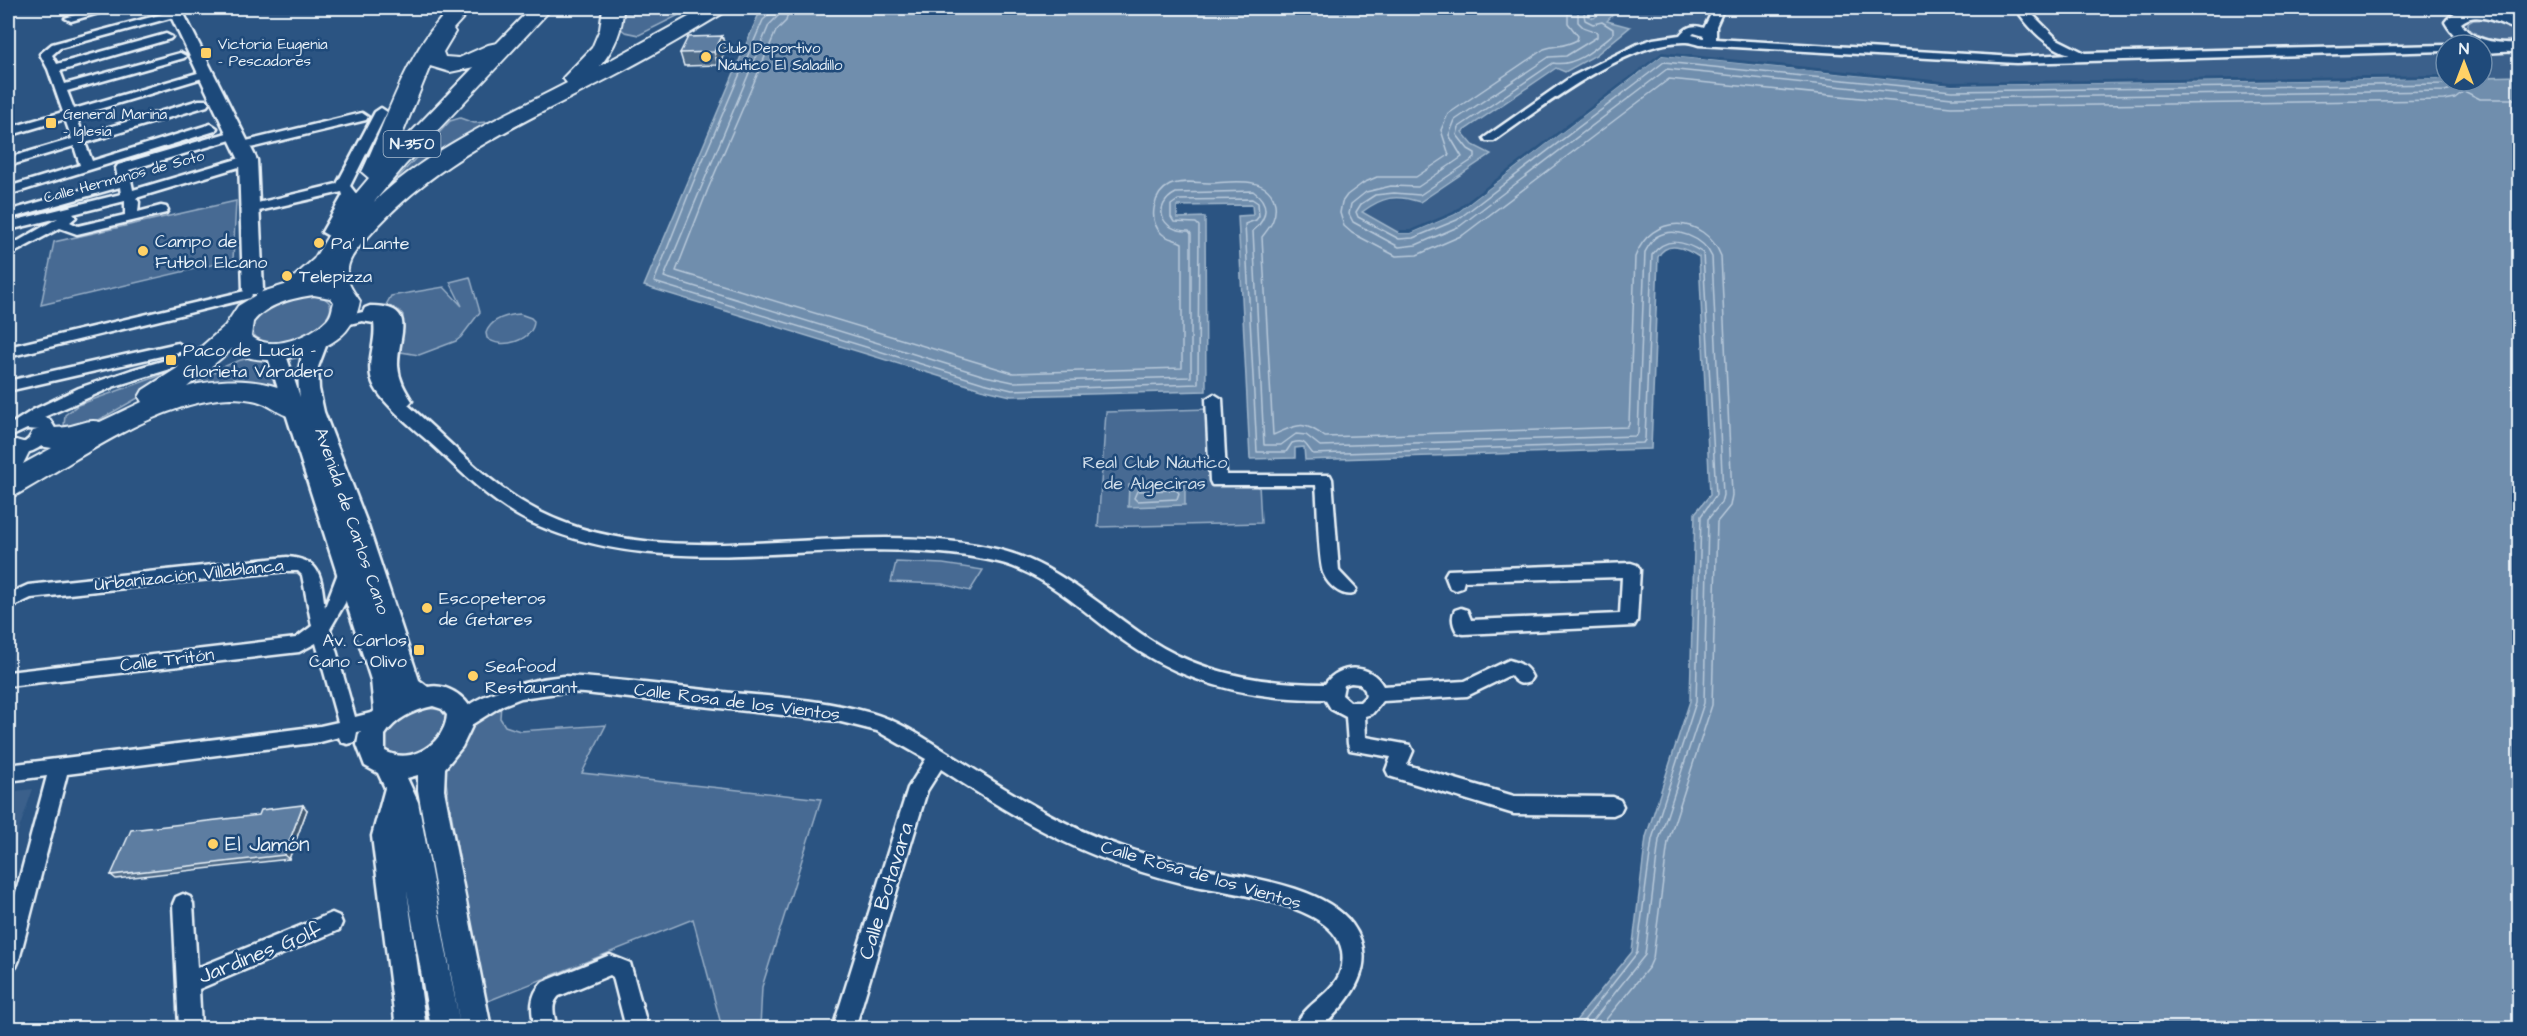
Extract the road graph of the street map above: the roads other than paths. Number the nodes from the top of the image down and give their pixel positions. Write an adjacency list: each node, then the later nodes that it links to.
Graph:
1 (111, 8): 17 (street)
2 (462, 8): 54 (highway)
3 (470, 8): 4 (highway)
4 (540, 8): 54 (highway, N-350)
5 (547, 8): 34 (highway, N-350)
6 (713, 8): 24 (highway)
7 (718, 8): 14 (highway)
8 (722, 8): 14 (highway)
9 (2021, 8): 21 (street)
10 (2475, 8): 16 (street)
11 (176, 10): 35 (street); 36 (street)
12 (1717, 11): 20 (street); 23 (street)
13 (2453, 13): 16 (street); 19 (street)
14 (696, 15): 24 (highway); 63 (highway)
15 (611, 17): 24 (highway); 37 (highway)
16 (2497, 17): 18 (street)
17 (71, 18)
18 (2519, 26)
19 (2460, 33)
20 (1688, 34): 23 (street); 45 (street)
21 (2042, 34): 26 (street); 31 (street)
22 (166, 37): 35 (street)
23 (1708, 37): 33 (street)
24 (645, 39): 37 (highway)
25 (2494, 46): 27 (street)
26 (2050, 47): 32 (street); 33 (street)
27 (2518, 48): 28 (street)
28 (2494, 49)
29 (2434, 50): 31 (street)
30 (180, 56): 38 (street)
31 (2101, 56): 32 (street)
32 (2072, 57): 33 (street)
33 (2022, 60)
34 (495, 62): 37 (highway); 63 (highway, N-350)
35 (54, 69): 38 (street)
36 (205, 74): 41 (street); 47 (street)
37 (565, 84)
38 (61, 89): 41 (street)
39 (203, 103): 46 (street)
40 (381, 112): 51 (street)
41 (69, 114): 44 (street); 46 (street)
42 (362, 117): 47 (street)
43 (212, 128): 49 (street)
44 (8, 132)
45 (1490, 138)
46 (77, 140): 48 (street); 49 (street)
47 (243, 146): 50 (street); 53 (street, Calle Hermanos de Soto); 56 (street)
48 (8, 162)
49 (87, 166): 52 (street)
50 (125, 181): 53 (street); 59 (street)
51 (342, 188): 56 (street); 61 (street)
52 (8, 191)
53 (128, 196): 55 (street, Calle Hermanos de Soto); 58 (street)
54 (360, 203): 64 (highway, N-350)
55 (91, 204): 59 (street, Calle Hermanos de Soto); 60 (street)
56 (250, 209): 66 (street)
57 (161, 210): 58 (street)
58 (131, 217): 60 (street)
59 (8, 221): 62 (street)
60 (61, 223): 62 (street)
61 (329, 232)
62 (10, 251)
63 (341, 253): 65 (highway, N-350)
64 (287, 292): 65 (highway, N-350); 66 (highway, N-350)
65 (342, 306): 67 (highway, N-350); 86 (street)
66 (245, 307): 69 (highway); 70 (highway, N-350); 71 (street)
67 (319, 338): 69 (highway, N-350); 88 (street, Avenida de Carlos Cano)
68 (178, 348): 72 (street)
69 (266, 350): 74 (street, Avenida de Carlos Cano); 75 (highway, N-350)
70 (214, 351): 75 (highway, N-350); 76 (street)
71 (8, 352)
72 (8, 386)
73 (1214, 399): 80 (street)
74 (293, 410): 75 (highway); 78 (street, Avenida de Carlos Cano)
75 (131, 416): 76 (highway); 77 (highway, N-350)
76 (15, 440)
77 (8, 486)
78 (347, 566): 83 (street); 91 (street, Avenida de Carlos Cano)
79 (1456, 583): 82 (street)
80 (1347, 589)
81 (8, 602): 83 (street, Urbanización Villablanca)
82 (1461, 615)
83 (321, 629): 85 (street, Calle Tritón); 92 (street, Urbanización Villablanca)
84 (1523, 677): 87 (street)
85 (8, 679)
86 (1333, 691): 87 (street); 89 (street)
87 (1375, 694): 89 (street)
88 (423, 697): 90 (street); 91 (street)
89 (1355, 711): 98 (street)
90 (458, 715): 93 (street); 94 (street, Calle Rosa de los Vientos)
91 (384, 717): 92 (street)
92 (355, 735): 95 (street); 97 (street)
93 (440, 752): 97 (street); 106 (street)
94 (938, 757): 109 (street, Calle Botavara); 110 (street, Calle Rosa de los Vientos)
95 (59, 767): 96 (street); 101 (street)
96 (8, 773)
97 (393, 777): 104 (street); 105 (street)
98 (1613, 806)
99 (183, 904): 102 (street, Jardines Golf)
100 (332, 923): 102 (street, Jardines Golf)
101 (8, 960)
102 (187, 983): 103 (street, Jardines Golf)
103 (190, 1029)
104 (411, 1029)
105 (446, 1029)
106 (476, 1029)
107 (546, 1029): 108 (street)
108 (637, 1029)
109 (844, 1029)
110 (1306, 1029)

